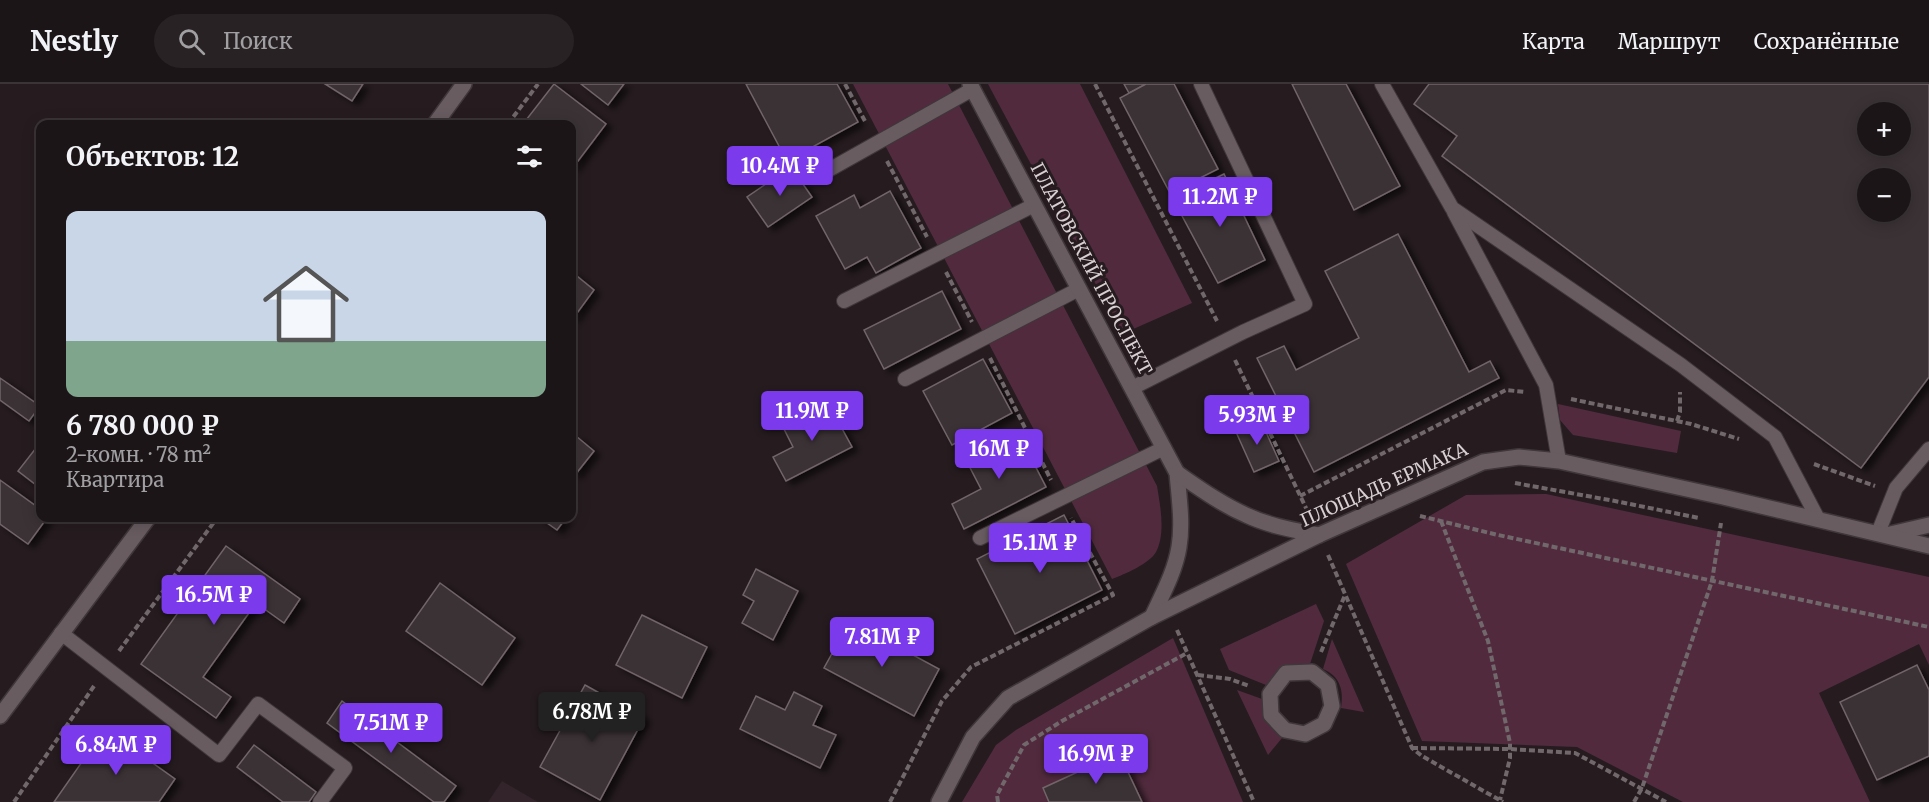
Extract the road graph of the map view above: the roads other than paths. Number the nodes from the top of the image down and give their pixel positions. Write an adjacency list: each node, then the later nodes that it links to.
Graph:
1 (464, 84): 5 (street)
2 (1201, 84): 12 (lane)
3 (1382, 84): 8 (lane)
4 (972, 87): 6 (lane); 7 (street, ПЛАТОВСКИЙ ПРОСПЕКТ)
5 (438, 120)
6 (818, 176)
7 (1034, 205): 9 (street, ПЛАТОВСКИЙ ПРОСПЕКТ); 10 (lane)
8 (1452, 208): 15 (lane); 17 (lane)
9 (1079, 289): 11 (lane); 12 (street, ПЛАТОВСКИЙ ПРОСПЕКТ)
10 (844, 302)
11 (905, 379)
12 (1132, 388): 13 (street, ПЛАТОВСКИЙ ПРОСПЕКТ)
13 (1164, 447): 16 (street, ПЛАТОВСКИЙ ПРОСПЕКТ); 22 (lane)
14 (1929, 449): 20 (lane)
15 (1559, 461): 17 (street, ПЛОЩАДЬ ЕРМАКА); 21 (street, ПЛОЩАДЬ ЕРМАКА)
16 (1177, 473): 21 (street, ПЛАТОВСКИЙ ПРОСПЕКТ); 24 (street, ПЛАТОВСКИЙ ПРОСПЕКТ)
17 (1818, 519): 20 (street, ПЛОЩАДЬ ЕРМАКА)
18 (145, 522): 25 (street)
19 (1929, 525): 20 (street)
20 (1882, 534): 23 (street, ПЛОЩАДЬ ЕРМАКА)
21 (1319, 535): 24 (street, ПЛОЩАДЬ ЕРМАКА)
22 (980, 538)
23 (1929, 546)
24 (1152, 617): 29 (street, ПЛОЩАДЬ ЕРМАКА)
25 (61, 633): 27 (street); 28 (lane)
26 (1312, 672): 26 (street)
27 (0, 716)
28 (320, 802)
29 (939, 802)

